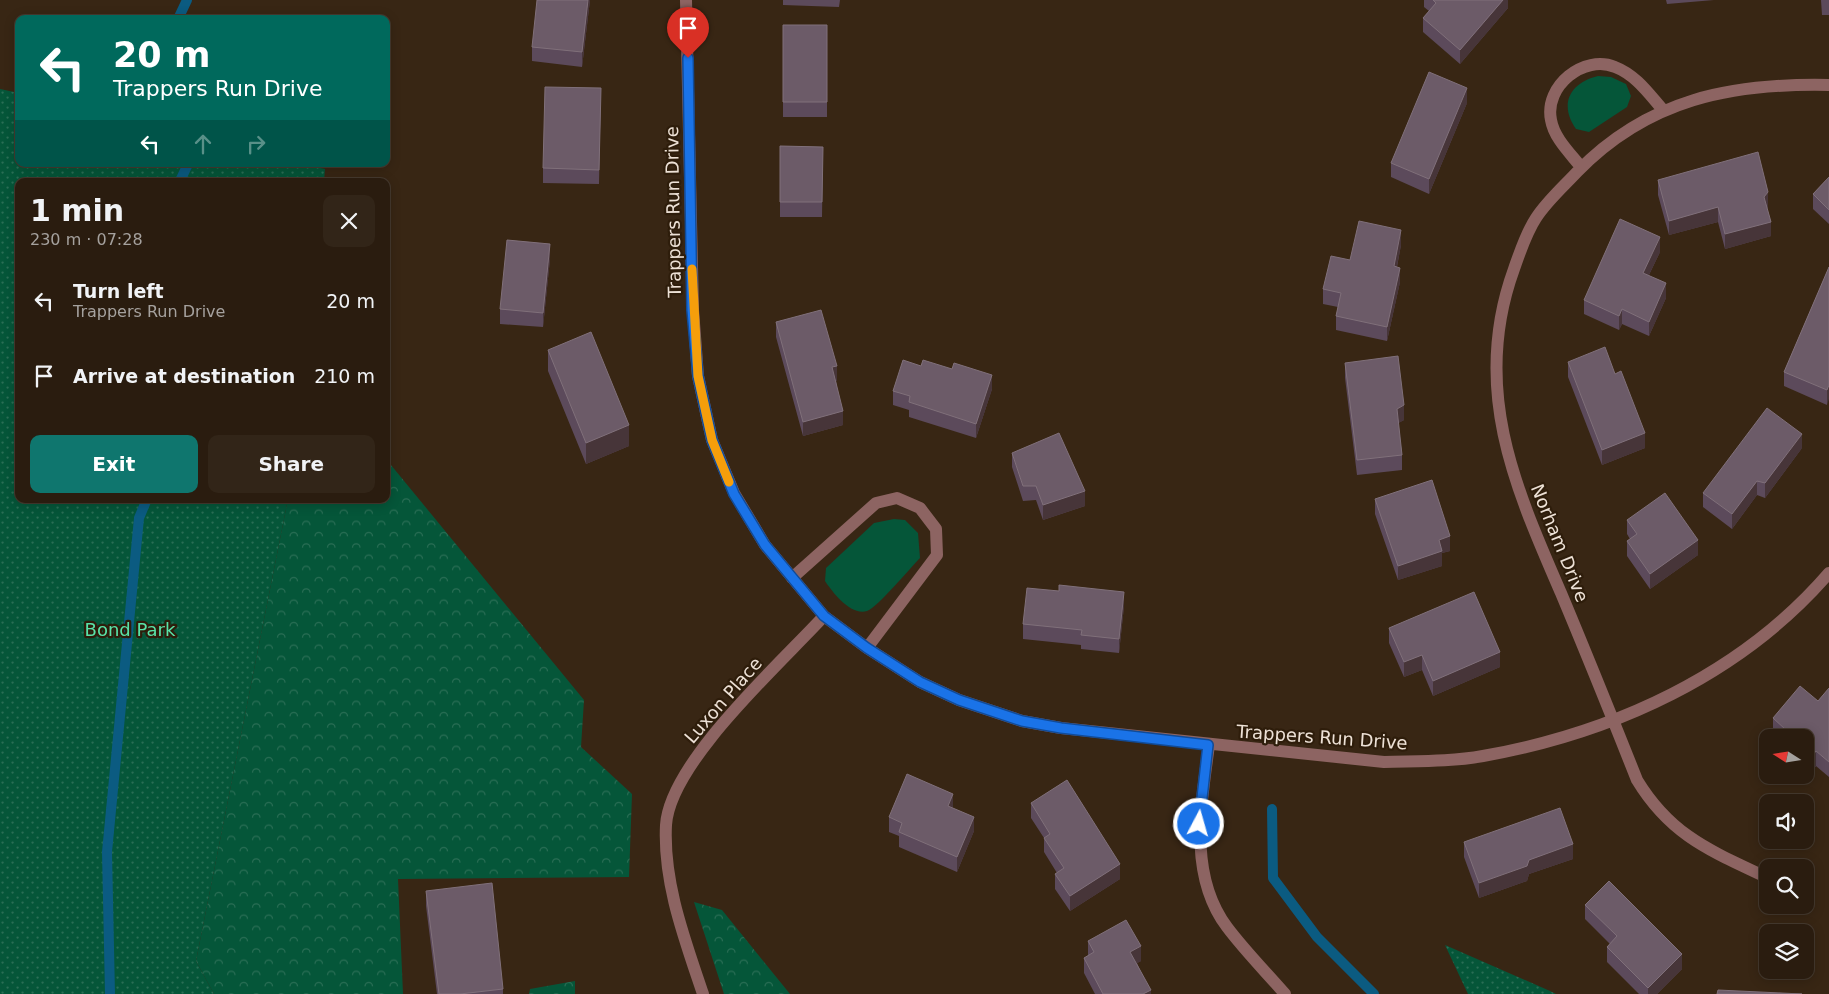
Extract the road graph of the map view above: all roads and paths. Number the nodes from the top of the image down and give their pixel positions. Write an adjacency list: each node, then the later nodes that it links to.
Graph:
1 (686, 0): 6 (street, Trappers Run Drive)
2 (1829, 85): 3 (street, Norham Drive)
3 (1663, 110): 4 (street, Norham Drive); 4 (street)
4 (1581, 167): 9 (street, Norham Drive)
5 (1829, 573): 9 (street, Trappers Run Drive)
6 (792, 578): 7 (street, Trappers Run Drive); 8 (street)
7 (824, 616): 8 (street, Trappers Run Drive); 12 (street, Luxon Place)
8 (867, 648): 10 (street, Trappers Run Drive)
9 (1614, 720): 10 (street, Trappers Run Drive); 11 (street, Norham Drive)
10 (1208, 745): 13 (street)
11 (1759, 874)
12 (704, 994)
13 (1285, 994)

